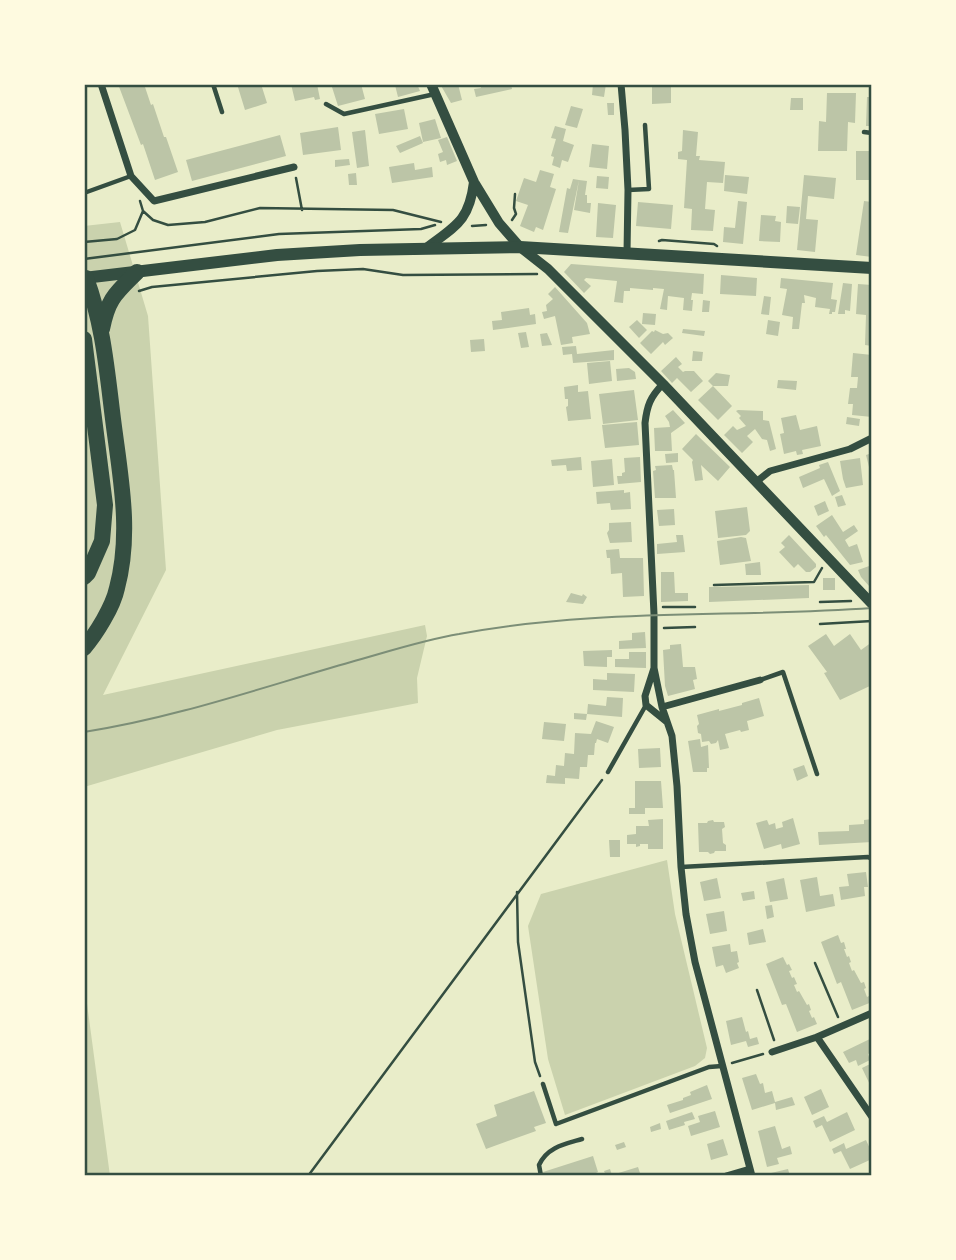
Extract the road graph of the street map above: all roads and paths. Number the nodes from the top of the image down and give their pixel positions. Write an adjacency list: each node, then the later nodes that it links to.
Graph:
1 (101, 84): 11 (street)
2 (213, 84): 6 (lane)
3 (621, 84): 13 (street)
4 (433, 89): 5 (lane); 12 (street)
5 (326, 104)
6 (222, 112)
7 (645, 125): 13 (lane)
8 (864, 132): 9 (lane)
9 (872, 133)
10 (294, 167): 11 (street); 17 (path)
11 (131, 176): 14 (lane)
12 (474, 182): 21 (street); 22 (street)
13 (628, 190): 23 (street)
14 (84, 193)
15 (514, 194): 19 (path)
16 (139, 199): 18 (path)
17 (302, 209): 18 (path); 24 (path)
18 (143, 211): 20 (path)
19 (514, 218)
20 (84, 242)
21 (520, 247): 22 (main road); 23 (main road); 32 (street)
22 (425, 249): 26 (main road)
23 (627, 253): 25 (main road)
24 (84, 260)
25 (872, 268)
26 (137, 272): 28 (main road); 30 (highway)
27 (536, 275): 29 (path)
28 (85, 282): 30 (highway)
29 (131, 294)
30 (102, 331): 47 (highway)
31 (84, 340): 36 (highway)
32 (663, 384): 34 (street); 48 (street)
33 (872, 438): 34 (street)
34 (757, 482): 40 (street)
35 (822, 568): 37 (path)
36 (84, 577)
37 (714, 585)
38 (857, 601): 39 (path)
39 (820, 602)
40 (872, 604)
41 (661, 607): 42 (path)
42 (695, 607)
43 (872, 621): 44 (path)
44 (820, 624)
45 (695, 627): 46 (path)
46 (663, 628)
47 (84, 648)
48 (654, 668): 50 (street); 51 (street)
49 (760, 680): 51 (street); 54 (lane)
50 (646, 705): 52 (street); 53 (lane)
51 (663, 706): 52 (street)
52 (667, 722): 56 (street)
53 (608, 772): 57 (path)
54 (817, 774)
55 (872, 859): 56 (lane)
56 (681, 867): 64 (street)
57 (517, 892): 65 (path); 69 (path)
58 (815, 963): 61 (path)
59 (757, 990): 63 (path)
60 (872, 1013): 61 (street)
61 (842, 1027): 62 (street)
62 (817, 1037): 63 (street); 66 (street)
63 (775, 1051): 64 (path)
64 (722, 1066): 65 (lane); 68 (street)
65 (542, 1084)
66 (872, 1117)
67 (582, 1139): 70 (lane)
68 (751, 1173): 71 (street)
69 (308, 1176)
70 (541, 1176)
71 (726, 1176)

